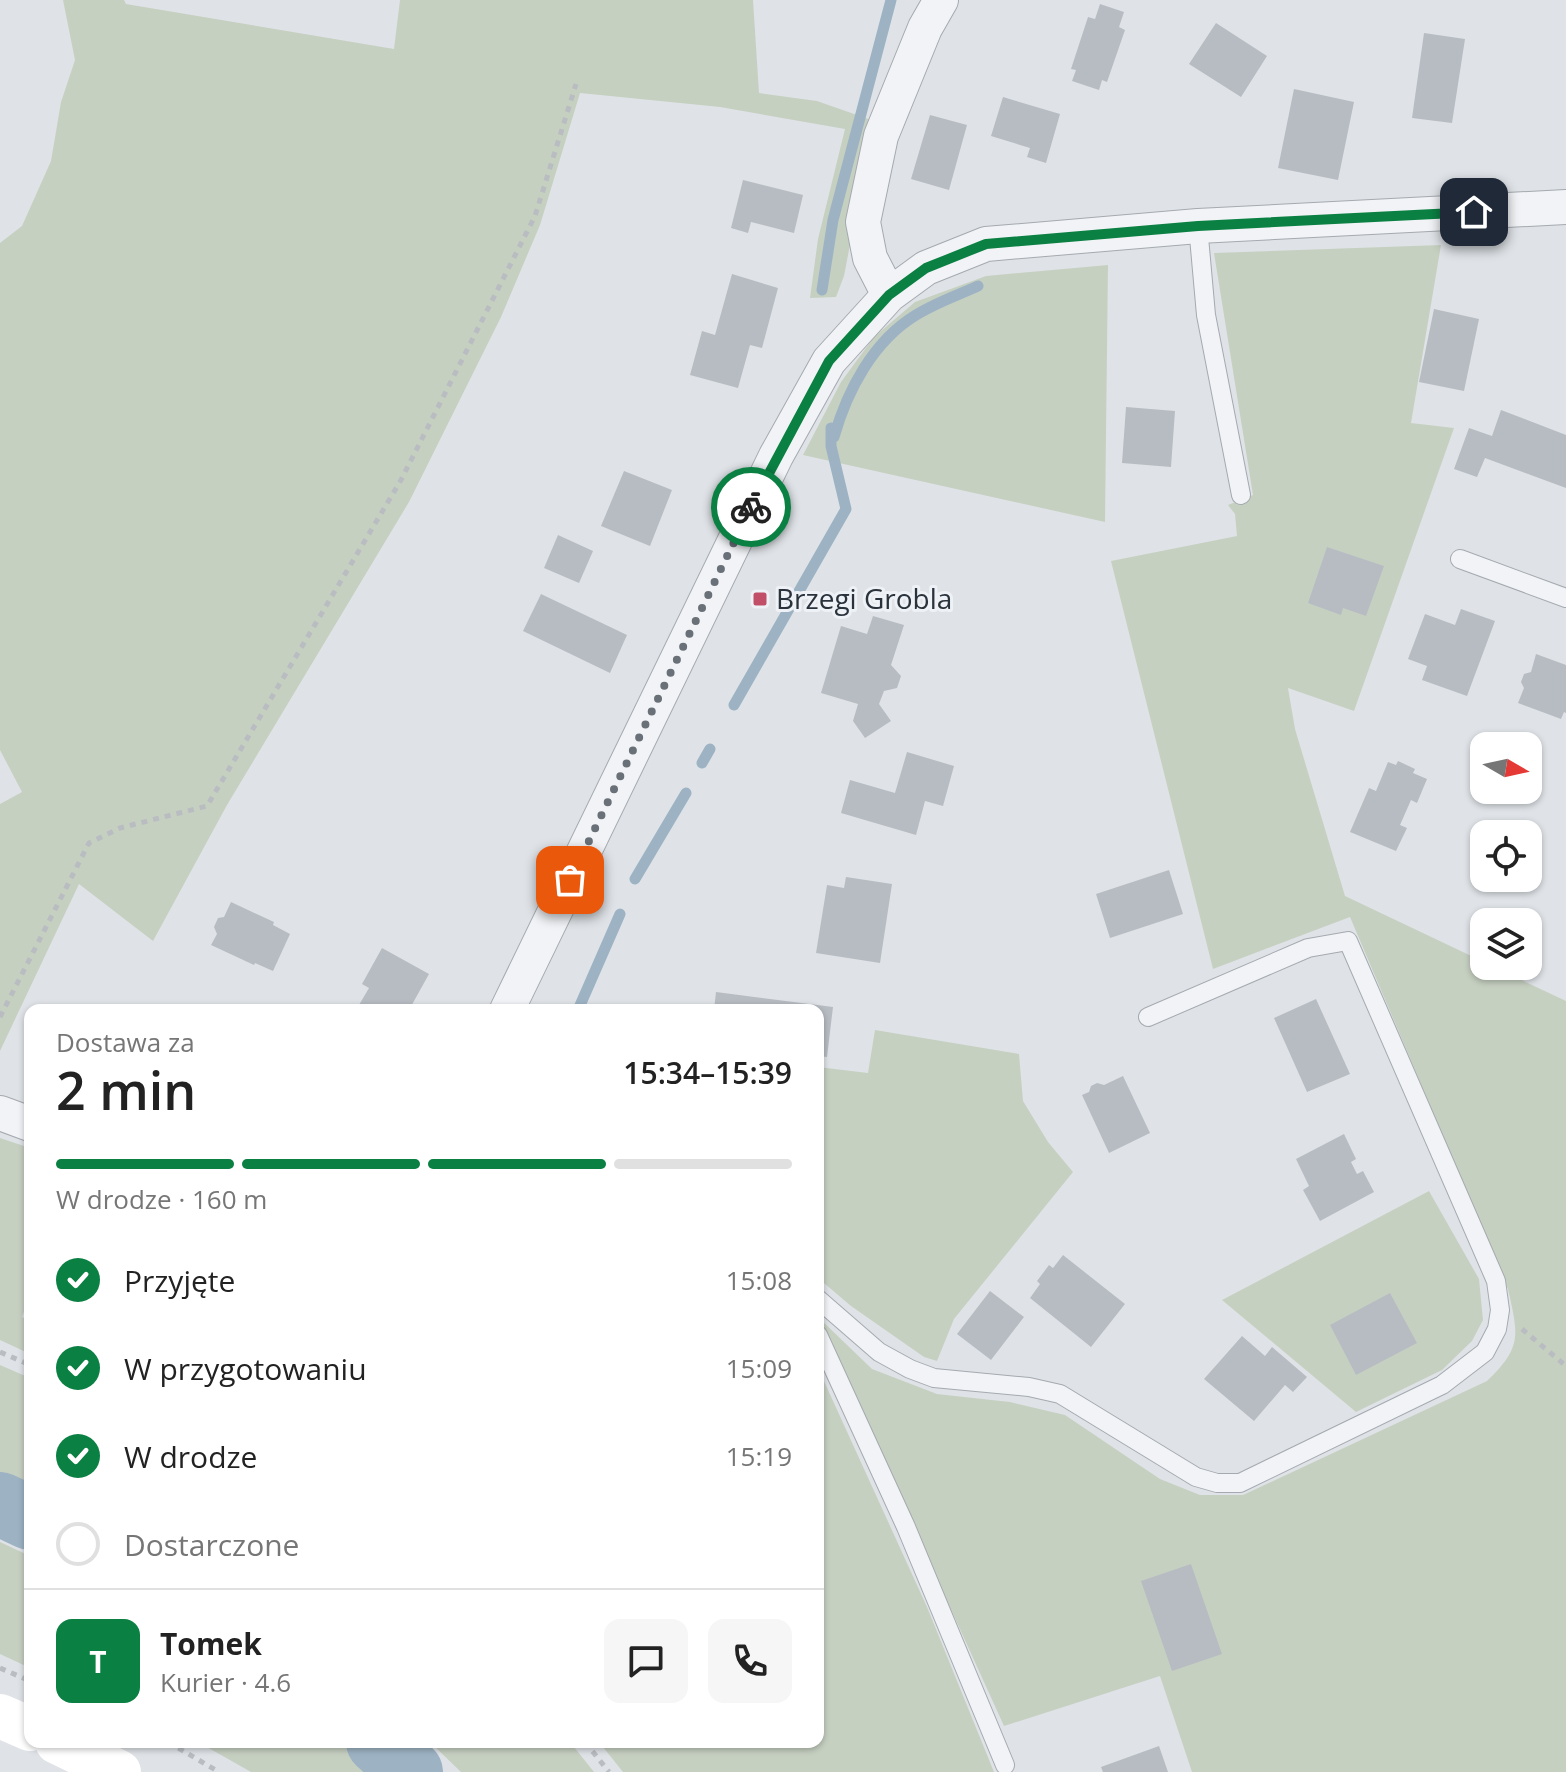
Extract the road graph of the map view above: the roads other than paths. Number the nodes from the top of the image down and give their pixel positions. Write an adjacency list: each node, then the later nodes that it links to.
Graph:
1 (941, 0): 4 (street)
2 (1566, 207): 3 (street)
3 (1198, 226): 4 (street); 5 (lane)
4 (889, 295): 8 (street)
5 (1241, 495)
6 (1460, 559): 7 (lane)
7 (1566, 598)
8 (510, 1004)
9 (1148, 1017): 12 (lane)
10 (0, 1113): 11 (street)
11 (24, 1122)
12 (824, 1304)
13 (824, 1348): 17 (lane)
14 (0, 1716): 15 (street)
15 (24, 1726)
16 (67, 1748): 18 (street)
17 (1005, 1765)
18 (102, 1768)

